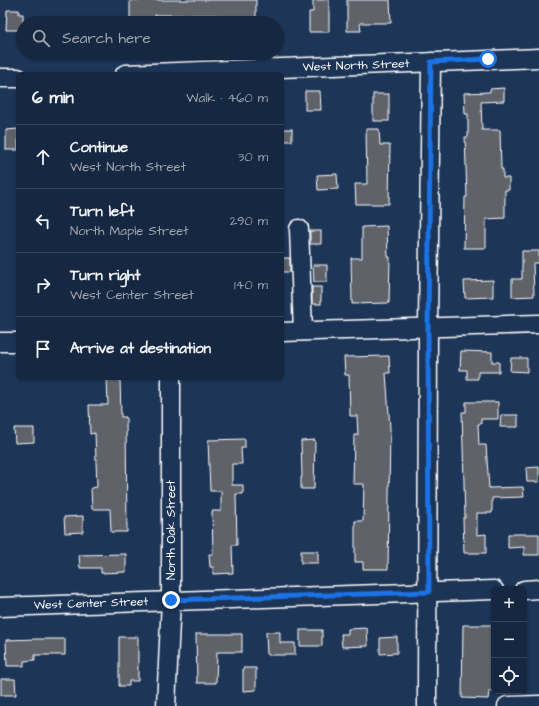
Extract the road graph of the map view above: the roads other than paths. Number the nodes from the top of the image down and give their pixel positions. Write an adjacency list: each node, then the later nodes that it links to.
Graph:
1 (539, 58): 2 (street, West North Street)
2 (431, 62): 3 (street, West North Street); 8 (street)
3 (195, 72)
4 (0, 78): 5 (street)
5 (16, 78)
6 (299, 229): 9 (street)
7 (539, 324): 8 (street)
8 (428, 326): 9 (street); 17 (street)
9 (303, 331): 10 (street)
10 (284, 332)
11 (0, 342): 12 (street)
12 (16, 342)
13 (171, 380): 18 (street, North Oak Street)
14 (539, 589): 16 (street)
15 (491, 590): 17 (street, West Center Street)
16 (527, 590)
17 (429, 592): 18 (street, West Center Street); 22 (street)
18 (171, 600): 19 (street, West Center Street); 21 (street, North Oak Street)
19 (0, 607)
20 (539, 704): 23 (street)
21 (166, 706)
22 (427, 706)
23 (516, 706)

